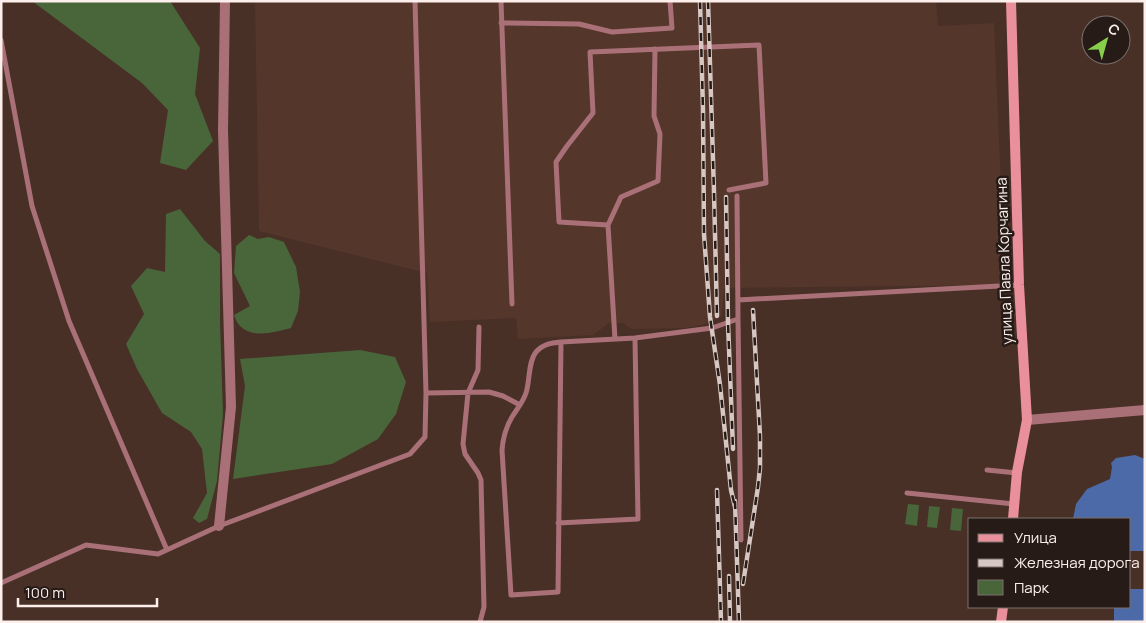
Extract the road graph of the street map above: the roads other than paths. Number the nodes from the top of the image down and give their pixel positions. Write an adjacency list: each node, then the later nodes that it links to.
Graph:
1 (225, 1): 31 (street)
2 (415, 1): 20 (lane)
3 (501, 1): 6 (lane)
4 (670, 1): 6 (lane)
5 (1011, 1): 12 (main road, улица Павла Корчагина)
6 (501, 24): 14 (lane)
7 (1, 40): 33 (lane)
8 (655, 49): 9 (lane); 11 (lane); 11 (lane)
9 (729, 190)
10 (737, 196): 13 (lane)
11 (608, 225): 18 (lane)
12 (1019, 285): 13 (lane); 24 (main road, улица Павла Корчагина)
13 (738, 300): 15 (lane)
14 (512, 304)
15 (738, 319): 17 (lane); 32 (lane)
16 (479, 327): 21 (lane)
17 (635, 338): 18 (lane); 30 (lane)
18 (615, 339): 19 (lane)
19 (561, 342): 22 (lane); 30 (lane)
20 (426, 393): 21 (lane); 31 (lane)
21 (468, 393): 22 (lane); 36 (lane)
22 (520, 406): 30 (lane)
23 (1145, 410): 24 (street)
24 (1026, 420): 26 (main road, улица Павла Корчагина)
25 (987, 470): 26 (lane)
26 (1017, 473): 28 (main road, улица Павла Корчагина)
27 (907, 493): 28 (lane)
28 (1014, 504): 29 (main road, улица Павла Корчагина)
29 (1013, 518)
30 (558, 523)
31 (219, 526): 33 (lane)
32 (741, 540)
33 (167, 550): 34 (lane)
34 (1, 583)
35 (1003, 608): 37 (main road)
36 (480, 622)
37 (1001, 622)

